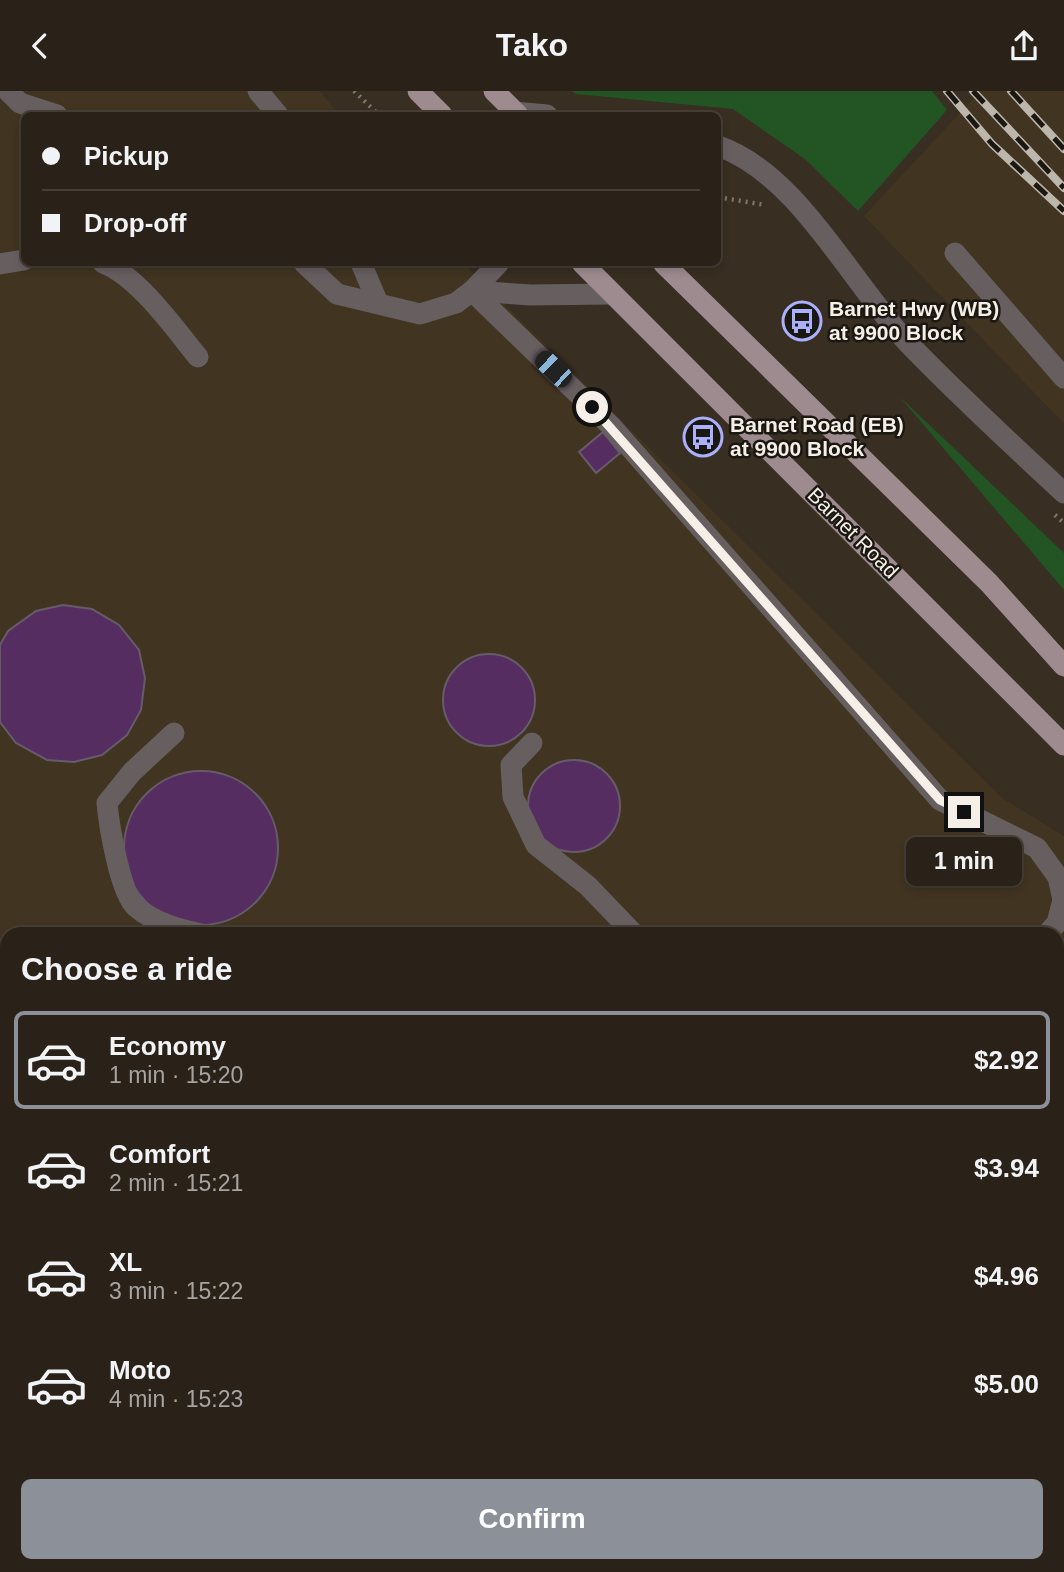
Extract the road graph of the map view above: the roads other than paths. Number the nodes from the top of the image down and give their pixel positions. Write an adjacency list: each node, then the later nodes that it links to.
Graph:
1 (8, 91): 5 (lane)
2 (258, 91): 6 (lane)
3 (418, 91): 7 (main road)
4 (494, 91): 8 (main road)
5 (48, 112)
6 (276, 112)
7 (439, 112)
8 (515, 112)
9 (721, 147): 24 (lane)
10 (955, 253): 23 (lane)
11 (21, 260): 12 (lane)
12 (0, 264)
13 (112, 266): 22 (lane)
14 (307, 266): 21 (lane)
15 (362, 266): 21 (lane)
16 (496, 266): 19 (lane)
17 (585, 266): 20 (main road, Barnet Road)
18 (673, 267): 25 (main road)
19 (472, 291): 20 (lane); 21 (lane); 29 (lane)
20 (610, 294): 28 (main road, Barnet Road)
21 (378, 303)
22 (198, 357)
23 (1064, 378)
24 (1064, 493)
25 (1064, 666)
26 (174, 733): 30 (lane)
27 (532, 743): 31 (lane)
28 (1064, 745)
29 (1057, 866): 32 (lane)
30 (169, 927)
31 (627, 927)
32 (1053, 927)

